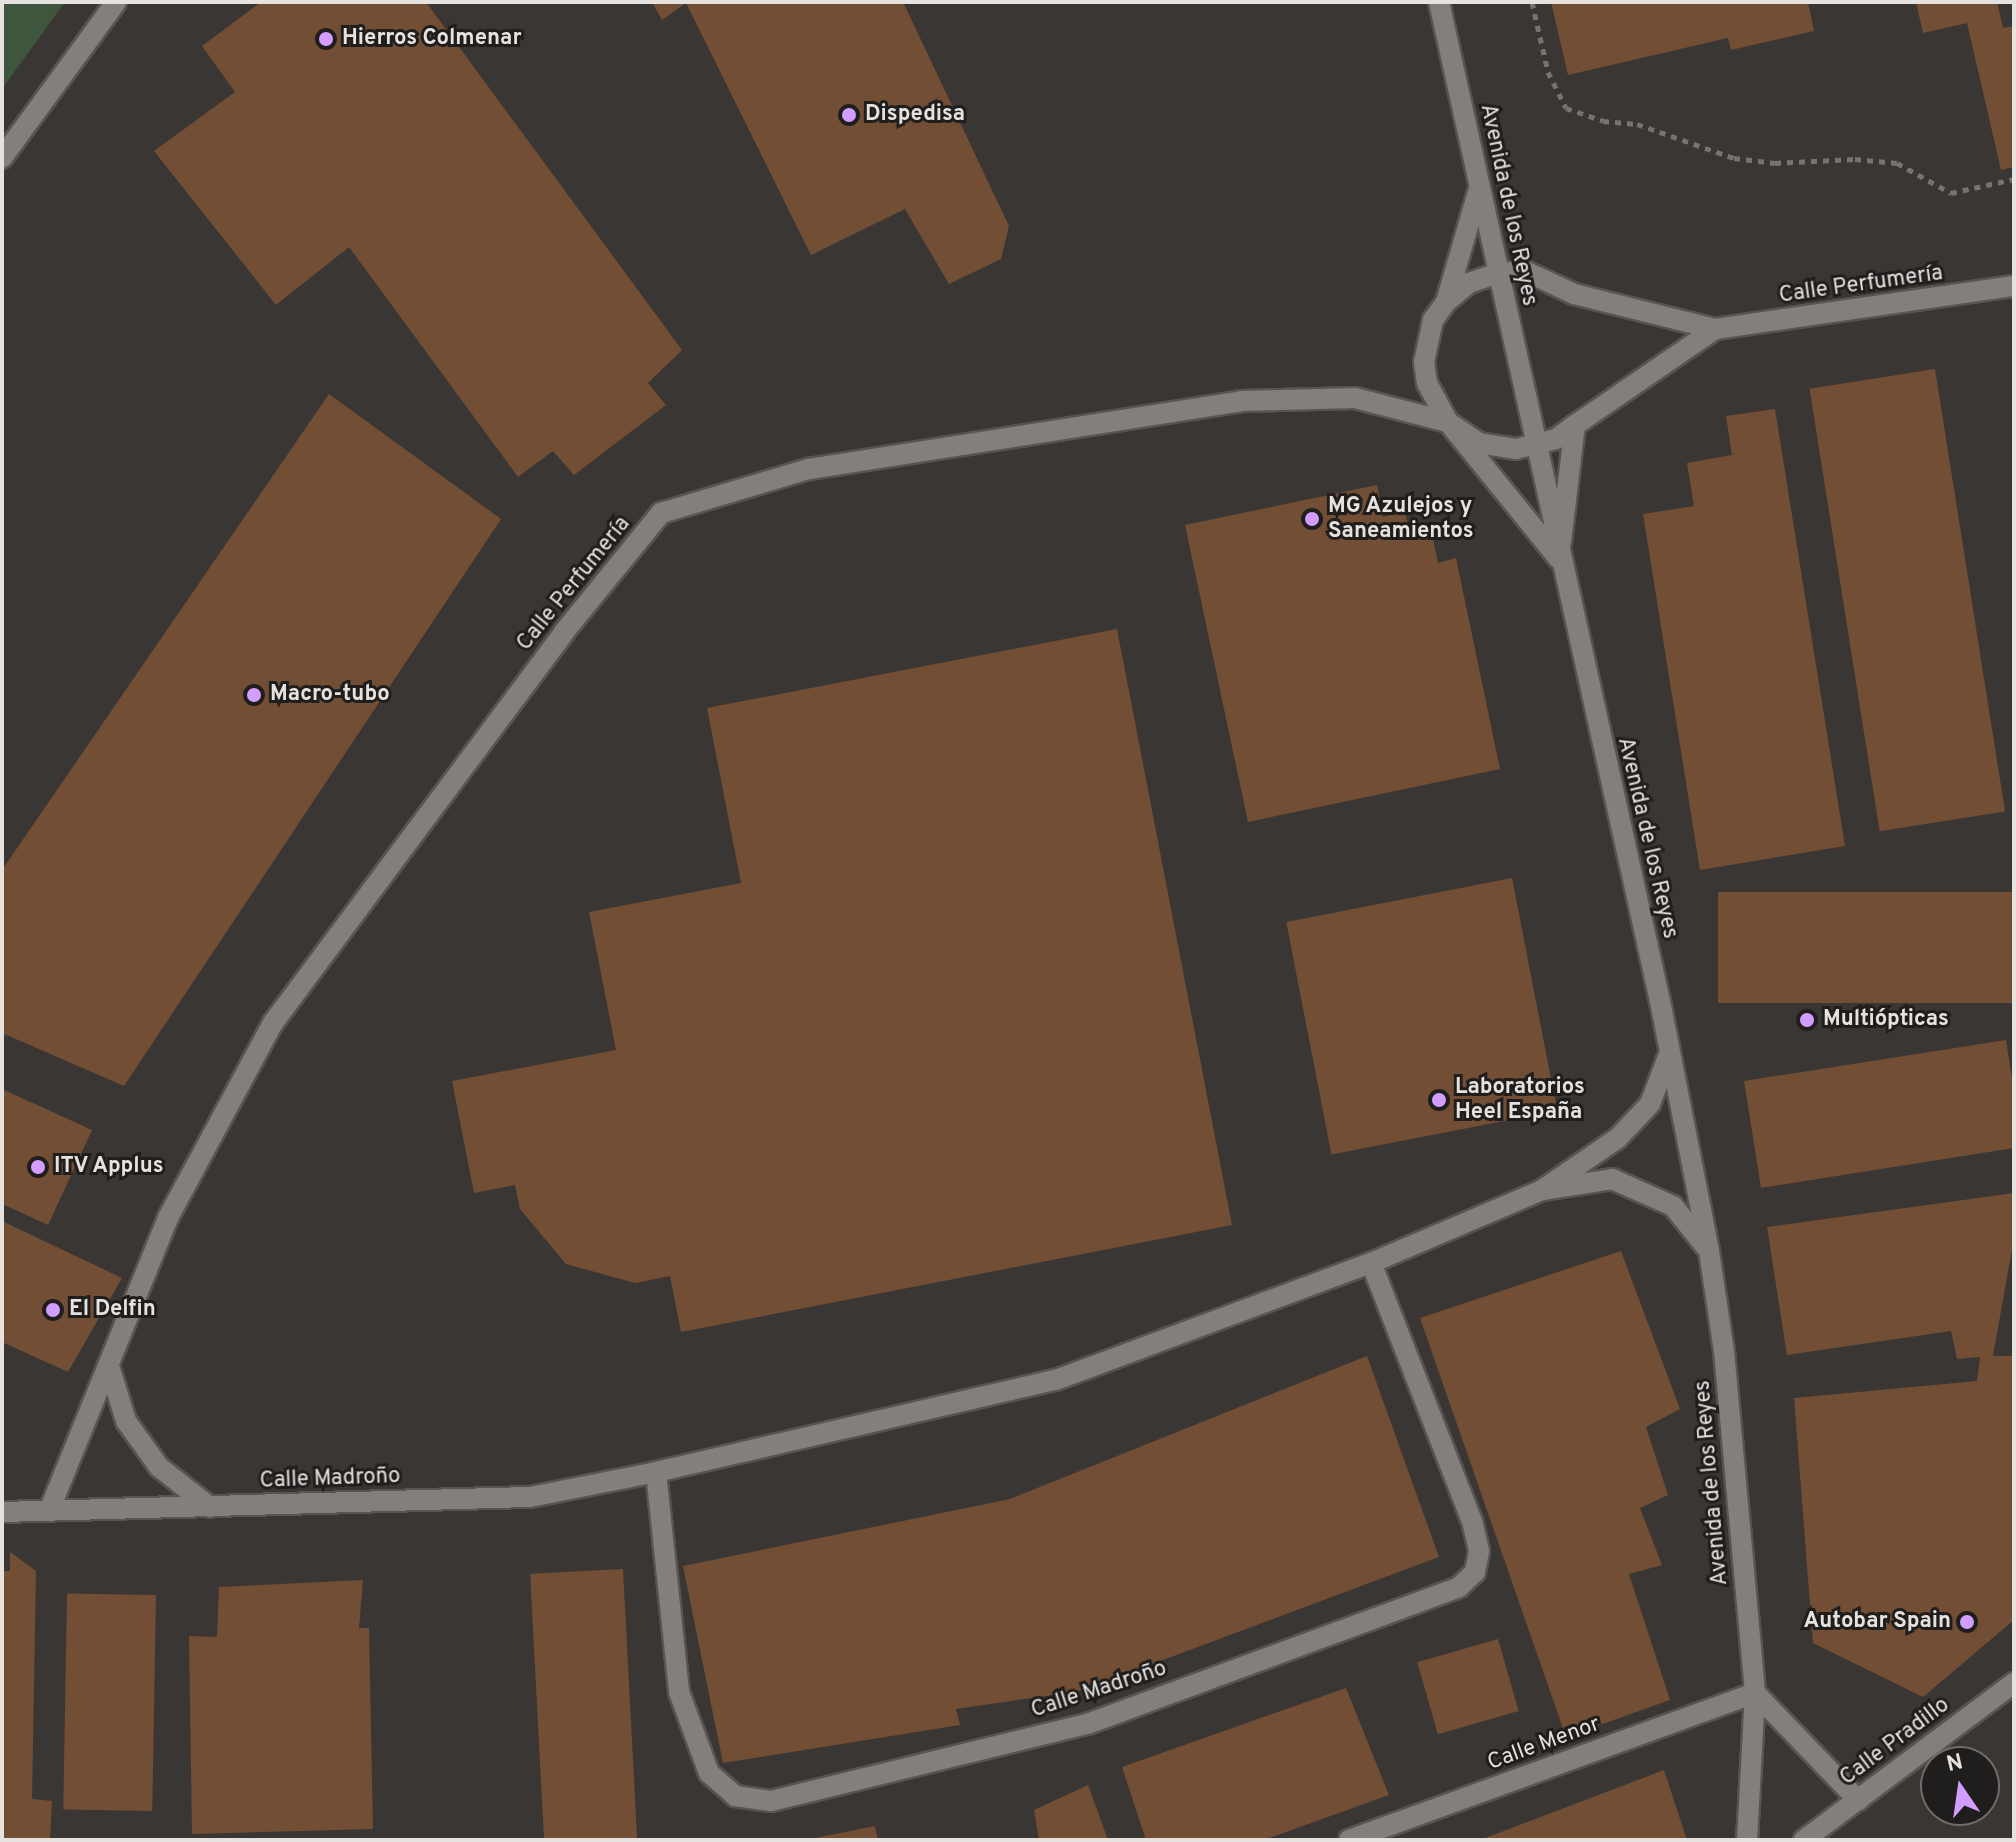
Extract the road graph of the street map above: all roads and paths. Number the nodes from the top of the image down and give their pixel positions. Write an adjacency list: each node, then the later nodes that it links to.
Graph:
1 (116, 2): 4 (street)
2 (1439, 2): 6 (street, Avenida de los Reyes)
3 (1532, 2): 5 (path)
4 (2, 158)
5 (2014, 179)
6 (1479, 188): 7 (street, Avenida de los Reyes); 9 (street, Calle Perfumería)
7 (1498, 273): 9 (street, Calle Perfumería); 10 (street, Calle Perfumería); 13 (street, Avenida de los Reyes)
8 (2014, 286): 10 (street, Calle Perfumería)
9 (1446, 302): 11 (street, Calle Perfumería)
10 (1715, 329): 12 (street, Calle Perfumería)
11 (1448, 422): 13 (street, Calle Perfumería); 14 (street, Calle Perfumería); 19 (street, Calle Perfumería)
12 (1575, 425): 13 (street, Calle Perfumería); 14 (street)
13 (1535, 447): 14 (street, Avenida de los Reyes)
14 (1559, 559): 15 (street, Avenida de los Reyes)
15 (1669, 1054): 16 (street, Calle Madroño); 17 (street, Avenida de los Reyes)
16 (1542, 1190): 17 (street, Calle Madroño); 18 (street, Calle Madroño)
17 (1709, 1251): 25 (street, Avenida de los Reyes)
18 (1371, 1263): 20 (street, Calle Madroño); 20 (street, Calle Madroño)
19 (109, 1366): 21 (street); 22 (street, Calle Perfumería)
20 (656, 1472): 21 (street, Calle Madroño)
21 (210, 1507): 22 (street, Calle Madroño)
22 (49, 1511): 23 (street, Calle Madroño)
23 (2, 1512)
24 (2014, 1683): 26 (street, Calle Pradillo)
25 (1755, 1693): 26 (street); 27 (street, Calle Menor); 28 (street, Avenida de los Reyes)
26 (1858, 1800): 29 (street, Calle Pradillo)
27 (1349, 1840)
28 (1747, 1840)
29 (1804, 1840)

